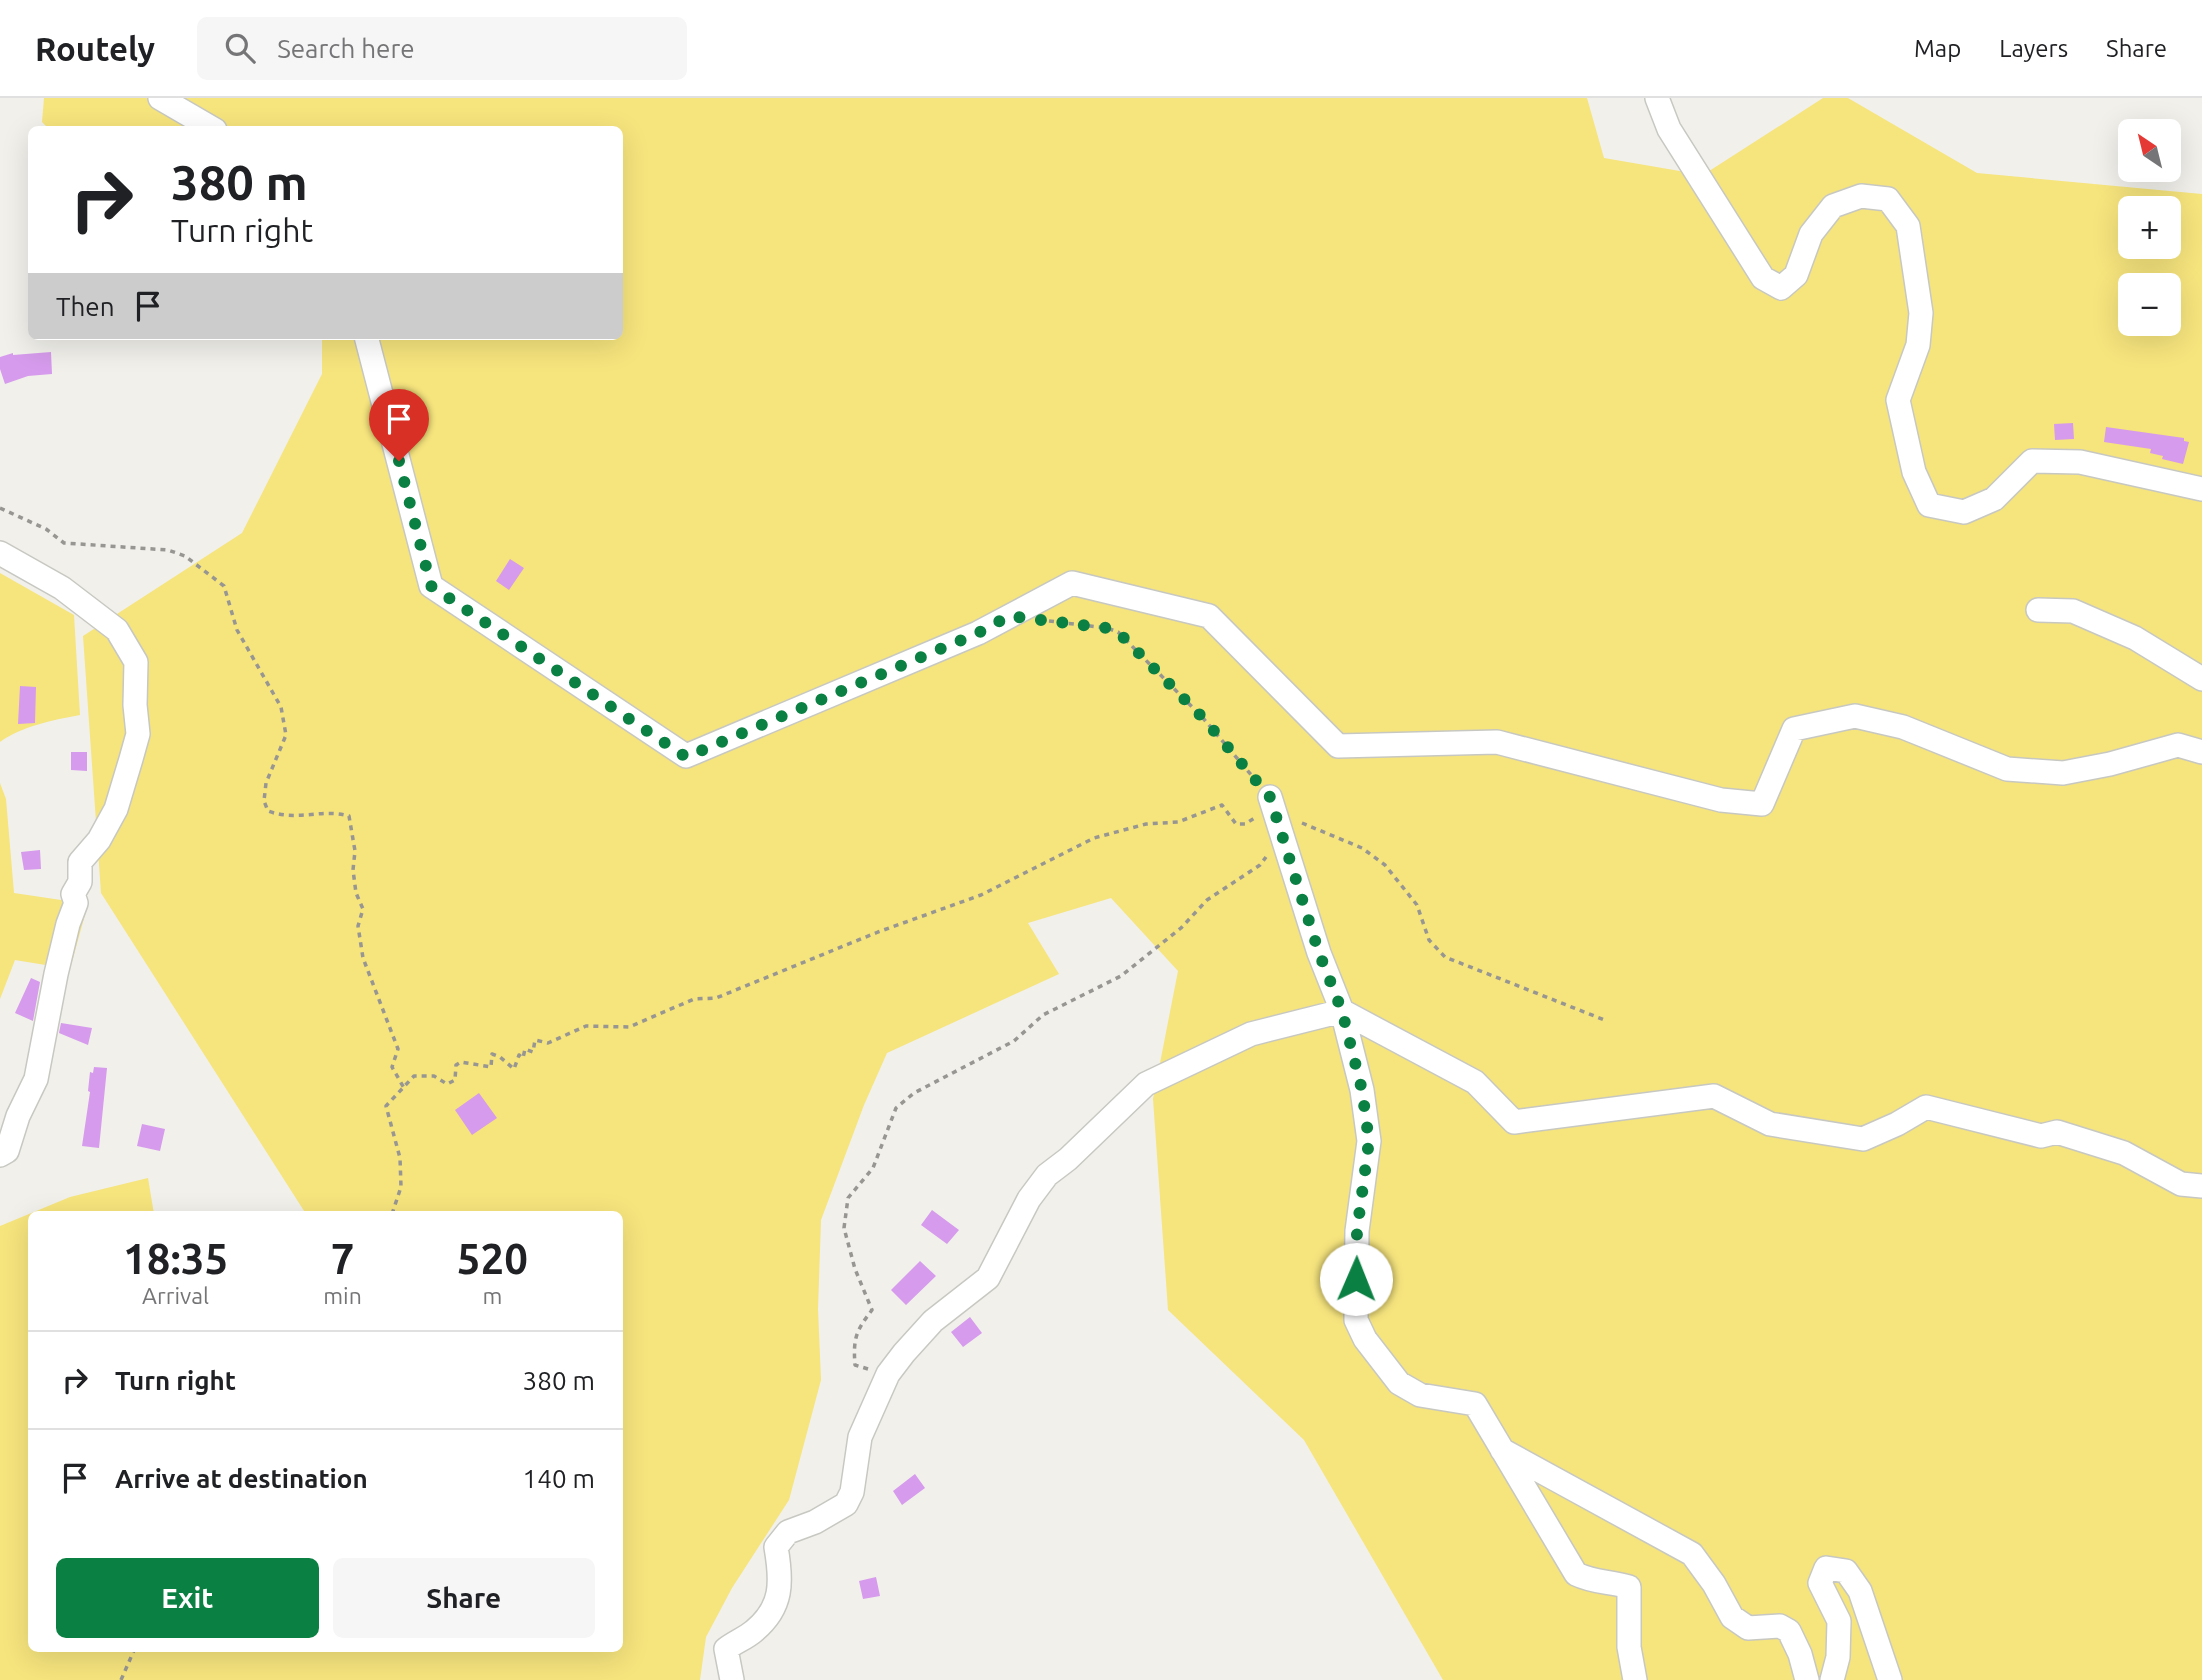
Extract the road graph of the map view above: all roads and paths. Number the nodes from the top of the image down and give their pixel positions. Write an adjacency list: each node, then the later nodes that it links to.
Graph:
1 (160, 98): 3 (street)
2 (1657, 98): 5 (street)
3 (208, 126)
4 (367, 340): 11 (street)
5 (2202, 489)
6 (0, 508): 17 (path)
7 (0, 553): 18 (street)
8 (2038, 610): 10 (street)
9 (1047, 621): 12 (path)
10 (2202, 679)
11 (2202, 752)
12 (1270, 797): 15 (street); 17 (path)
13 (1297, 821): 16 (path)
14 (1272, 850): 21 (path)
15 (1342, 1011): 19 (street); 22 (street); 25 (street)
16 (1607, 1021)
17 (404, 1088): 20 (path)
18 (0, 1156)
19 (2202, 1186)
20 (394, 1211)
21 (869, 1369)
22 (1502, 1450): 26 (street); 27 (street)
23 (133, 1652): 24 (path)
24 (121, 1680)
25 (732, 1680)
26 (1635, 1680)
27 (1807, 1680)
28 (1832, 1680): 29 (street)
29 (1890, 1680)

